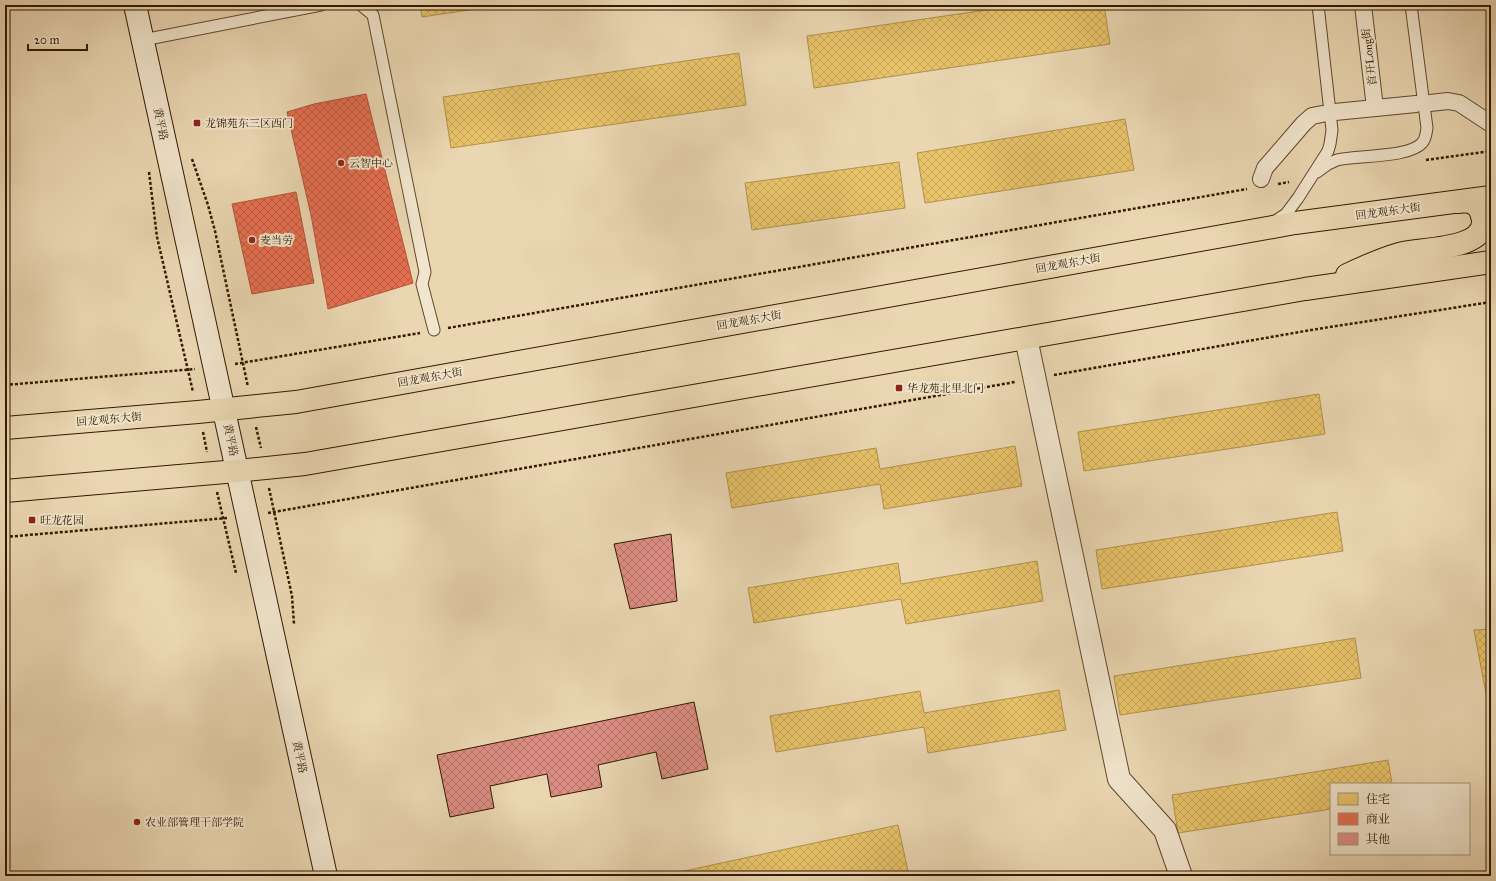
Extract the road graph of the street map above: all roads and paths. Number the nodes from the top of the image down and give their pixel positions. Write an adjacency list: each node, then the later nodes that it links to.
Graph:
1 (135, 5): 7 (main road, 黄平路)
2 (321, 5): 7 (lane)
3 (361, 5): 22 (lane)
4 (1318, 5): 13 (lane)
5 (1363, 5): 8 (street, 首开Long街)
6 (1411, 5): 13 (lane)
7 (143, 40): 29 (main road, 黄平路)
8 (1375, 108): 9 (street); 14 (street)
9 (1491, 124)
10 (1491, 151): 12 (path)
11 (191, 156): 28 (path)
12 (1422, 161)
13 (1310, 178): 14 (path); 17 (lane)
14 (1264, 184): 22 (path)
15 (1491, 197): 16 (main road, 回龙观东大街)
16 (1454, 202): 17 (main road, 回龙观东大街); 19 (main road)
17 (1235, 234): 28 (main road, 回龙观东大街)
18 (1491, 262): 19 (main road)
19 (1304, 289): 23 (main road)
20 (1491, 302): 26 (path)
21 (178, 326): 30 (path)
22 (434, 330): 24 (path)
23 (1026, 338): 26 (main road); 32 (main road)
24 (302, 353)
25 (144, 374): 27 (path)
26 (1034, 378): 36 (path); 42 (main road)
27 (5, 385)
28 (252, 407): 29 (main road, 回龙观东大街); 32 (path)
29 (224, 409): 30 (main road, 回龙观东大街); 33 (main road, 黄平路)
30 (198, 412): 31 (main road, 回龙观东大街); 34 (path)
31 (5, 428)
32 (265, 468): 33 (main road); 39 (path)
33 (237, 471): 34 (main road); 41 (main road, 黄平路)
34 (212, 473): 35 (main road); 40 (path)
35 (5, 491)
36 (323, 503)
37 (154, 524): 38 (path)
38 (5, 537)
39 (282, 548)
40 (232, 555)
41 (326, 876)
42 (1181, 876)

